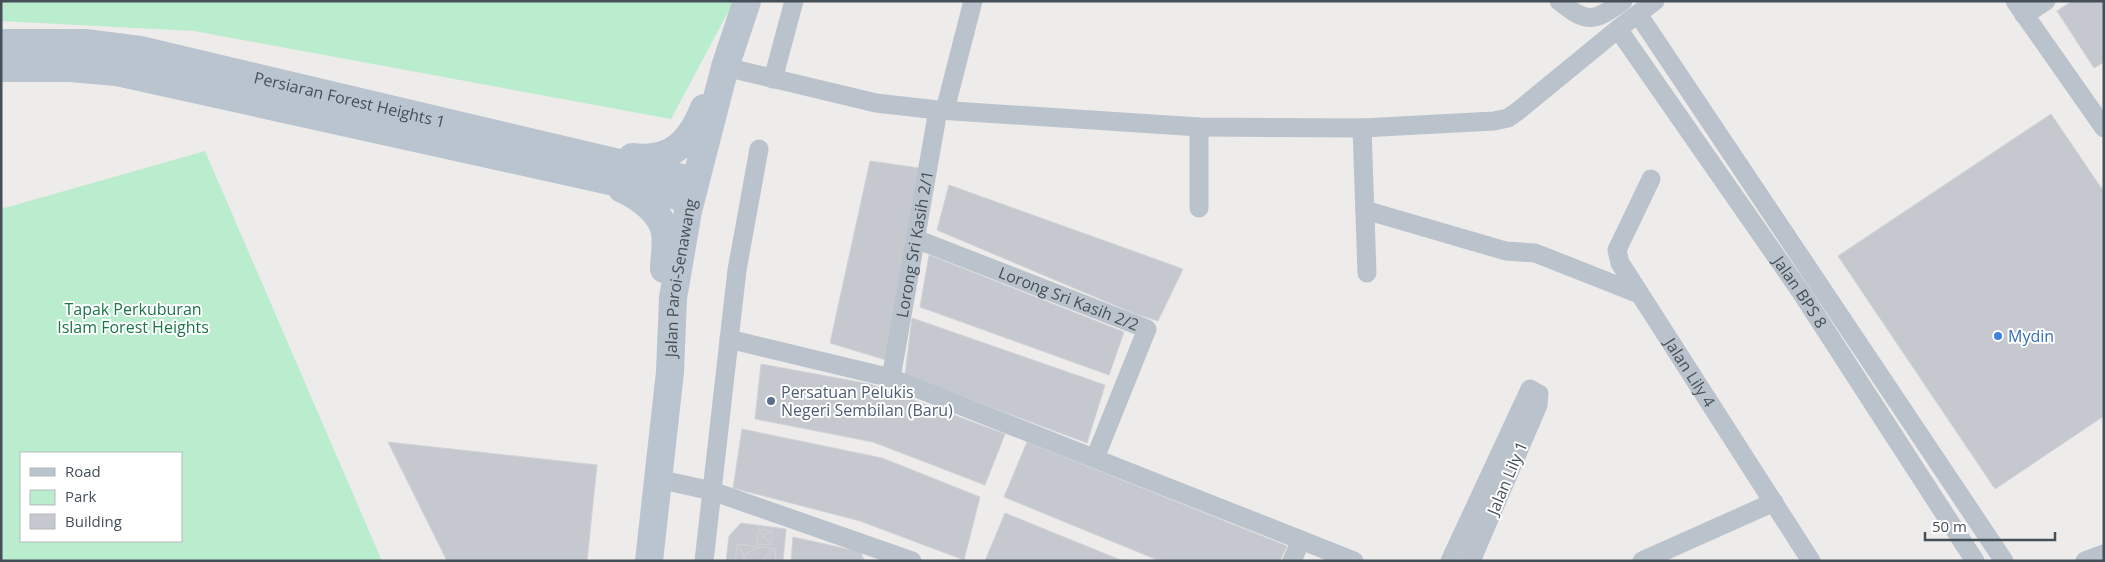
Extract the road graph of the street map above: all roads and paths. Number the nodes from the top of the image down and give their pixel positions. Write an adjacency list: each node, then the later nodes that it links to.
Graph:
1 (747, 1): 12 (street, Jalan Paroi-Senawang)
2 (794, 1): 14 (street)
3 (973, 1): 15 (street, Lorong Sri Kasih 2/1)
4 (1559, 1): 5 (street)
5 (1623, 1)
6 (1655, 1): 9 (street)
7 (2046, 1): 8 (street)
8 (2019, 8): 18 (street)
9 (1638, 14): 10 (street); 49 (street)
10 (1618, 28): 17 (street); 48 (street, Jalan BPS 8)
11 (1, 43): 19 (street, Persiaran Forest Heights 1)
12 (729, 55): 14 (street); 19 (street); 23 (street, Jalan Paroi-Senawang)
13 (1, 68): 21 (street, Persiaran Forest Heights 1)
14 (773, 79): 15 (street)
15 (942, 110): 16 (street); 26 (street, Lorong Sri Kasih 2/1)
16 (1199, 127): 17 (street); 24 (street)
17 (1362, 128): 25 (street)
18 (2104, 128)
19 (556, 147): 23 (street, Persiaran Forest Heights 1)
20 (759, 149): 29 (street)
21 (598, 179): 23 (street, Persiaran Forest Heights 1); 30 (street)
22 (1651, 179): 28 (street, Jalan Lily 4)
23 (693, 190): 30 (street, Jalan Paroi-Senawang)
24 (1199, 208)
25 (1365, 210): 27 (street); 28 (street)
26 (916, 239): 31 (street, Lorong Sri Kasih 2/1); 32 (street, Lorong Sri Kasih 2/2)
27 (1367, 273)
28 (1639, 294): 35 (street, Jalan Lily 4)
29 (729, 339): 31 (street); 34 (street)
30 (670, 372): 33 (street, Jalan Paroi-Senawang)
31 (892, 378): 32 (street)
32 (1095, 458): 36 (street)
33 (658, 479): 34 (street); 39 (street, Jalan Paroi-Senawang)
34 (712, 491): 38 (street); 40 (street)
35 (1774, 502): 46 (street); 47 (street, Jalan Lily 4)
36 (1301, 540): 42 (street); 43 (street)
37 (2104, 554): 50 (street)
38 (889, 557): 41 (street)
39 (649, 561)
40 (704, 561)
41 (912, 561)
42 (1292, 561)
43 (1354, 561)
44 (1450, 561): 45 (street, Jalan Lily 1)
45 (1471, 561)
46 (1642, 561)
47 (1811, 561)
48 (1975, 561)
49 (2004, 561)
50 (2085, 561)

